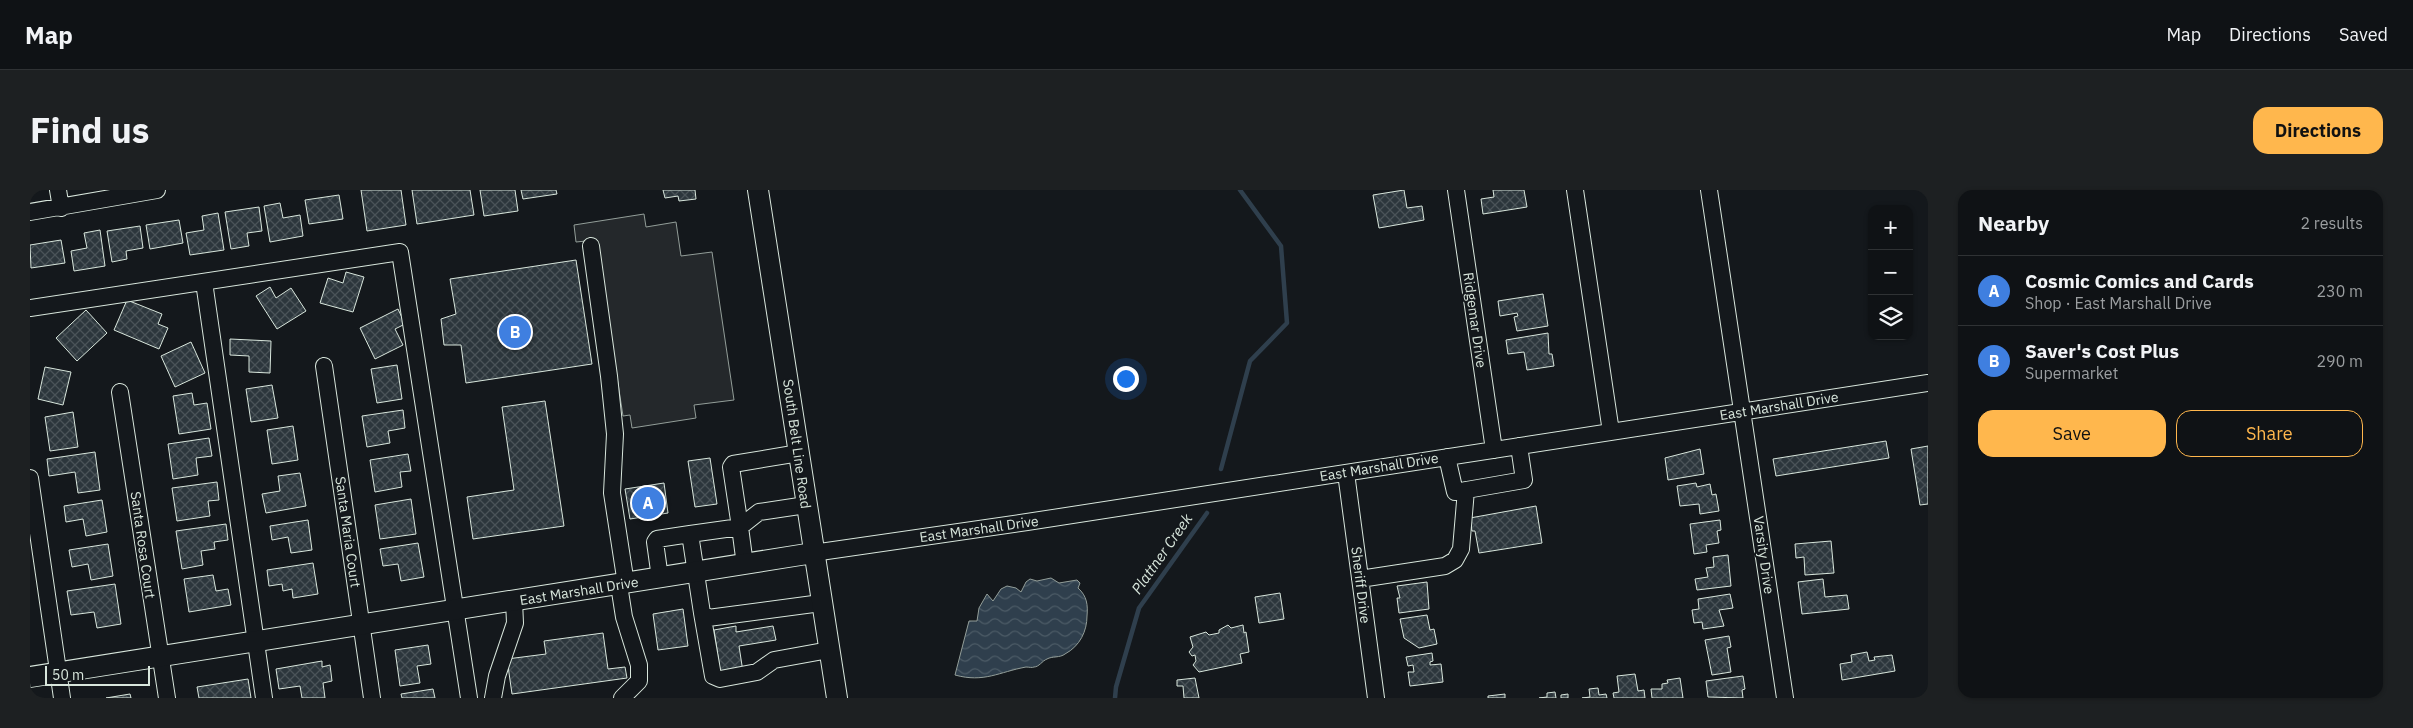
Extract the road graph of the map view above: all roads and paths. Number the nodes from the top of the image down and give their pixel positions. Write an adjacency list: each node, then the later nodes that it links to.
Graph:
1 (58, 190): 7 (street)
2 (157, 190): 7 (street)
3 (758, 190): 19 (main road, South Belt Line Road)
4 (1456, 190): 18 (street, Ridgemar Drive)
5 (1575, 190): 16 (street)
6 (1709, 190): 15 (street, Varsity Drive)
7 (61, 208): 8 (street)
8 (30, 212)
9 (591, 246): 32 (street)
10 (204, 282): 11 (street); 35 (street); 38 (street)
11 (30, 308)
12 (324, 366): 37 (street, Santa Maria Court)
13 (1928, 383): 15 (street, East Marshall Drive)
14 (120, 392): 40 (street, Santa Rosa Court)
15 (1742, 411): 16 (street, East Marshall Drive); 52 (street, Varsity Drive)
16 (1611, 432): 17 (street, East Marshall Drive)
17 (1519, 446): 18 (street, East Marshall Drive); 23 (street)
18 (1494, 450): 20 (street, East Marshall Drive)
19 (799, 453): 24 (main road, South Belt Line Road); 25 (street)
20 (1446, 457): 21 (street, East Marshall Drive); 23 (street)
21 (1346, 472): 27 (street, East Marshall Drive); 31 (street, Sheriff Drive)
22 (30, 478): 41 (street)
23 (1466, 490): 31 (street)
24 (806, 506): 25 (street); 27 (main road, South Belt Line Road)
25 (740, 527): 26 (street); 28 (street)
26 (690, 534): 29 (street); 30 (street)
27 (813, 553): 28 (main road, East Marshall Drive); 34 (main road, South Belt Line Road)
28 (745, 565): 29 (main road, East Marshall Drive)
29 (695, 573): 30 (main road, East Marshall Drive); 36 (street)
30 (660, 578): 32 (main road, East Marshall Drive)
31 (1360, 580): 51 (street, Sheriff Drive)
32 (623, 584): 33 (main road, East Marshall Drive); 49 (street)
33 (514, 601): 35 (main road, East Marshall Drive); 48 (street)
34 (821, 603): 36 (street); 39 (main road, South Belt Line Road)
35 (456, 610): 37 (main road, East Marshall Drive); 47 (street)
36 (702, 613): 39 (street)
37 (361, 626): 38 (main road, East Marshall Drive); 46 (street, Santa Maria Court)
38 (255, 642): 40 (main road, East Marshall Drive); 45 (street)
39 (830, 650): 50 (main road, South Belt Line Road)
40 (160, 655): 41 (main road, East Marshall Drive); 44 (street, Santa Rosa Court)
41 (58, 672): 42 (main road, East Marshall Drive); 43 (street)
42 (30, 677)
43 (62, 698)
44 (166, 698)
45 (264, 698)
46 (372, 698)
47 (469, 698)
48 (494, 698)
49 (622, 698)
50 (837, 698)
51 (1376, 698)
52 (1785, 698)

